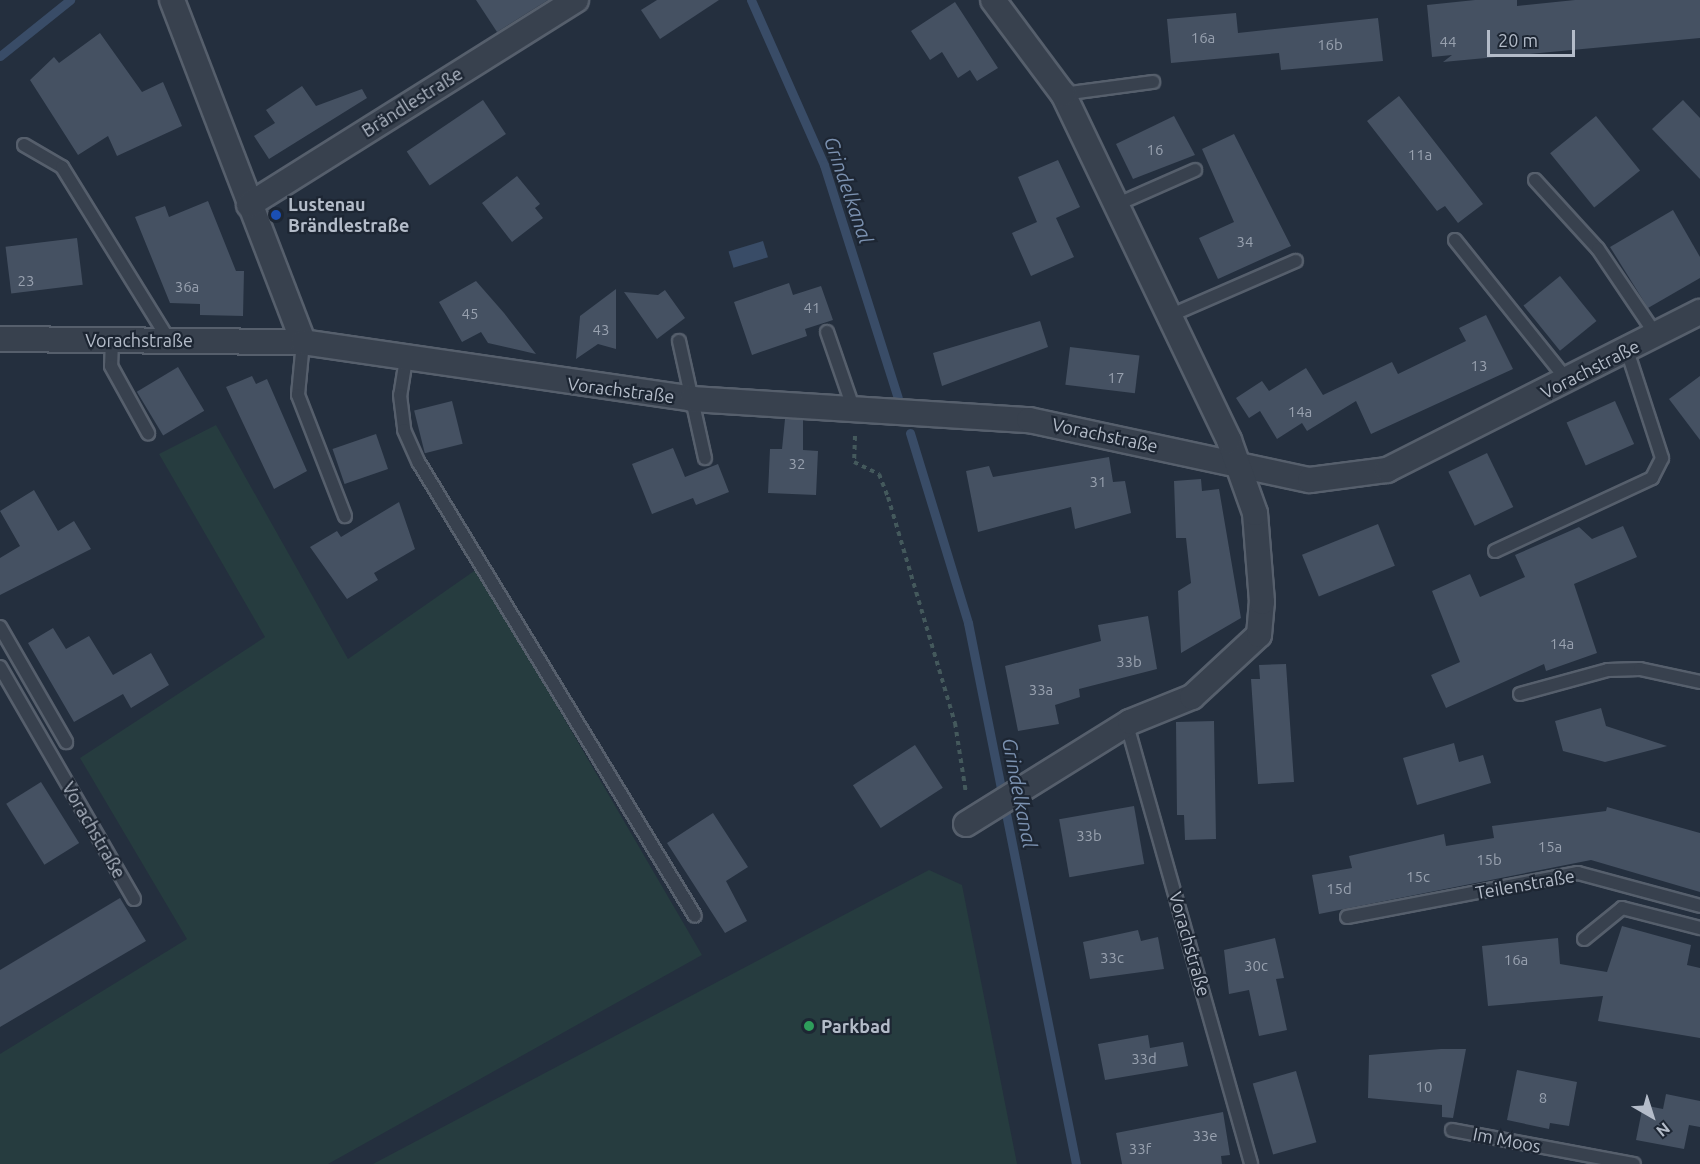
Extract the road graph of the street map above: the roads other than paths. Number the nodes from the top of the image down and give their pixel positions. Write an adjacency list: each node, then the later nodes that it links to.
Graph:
1 (172, 0): 10 (street)
2 (576, 0): 10 (street, Brändlestraße)
3 (993, 0): 5 (street)
4 (1153, 82): 5 (lane)
5 (1063, 94): 9 (street)
6 (24, 145): 19 (lane)
7 (1195, 170): 9 (lane)
8 (1535, 180): 16 (lane)
9 (1120, 204): 14 (street)
10 (249, 205): 21 (street)
11 (1455, 240): 24 (lane)
12 (1296, 261): 14 (lane)
13 (1700, 312): 16 (street, Vorachstraße)
14 (1172, 315): 29 (street)
15 (827, 332): 26 (lane)
16 (1656, 335): 22 (street, Vorachstraße)
17 (0, 339): 18 (street, Vorachstraße)
18 (112, 340): 19 (street, Vorachstraße); 27 (lane)
19 (169, 340): 21 (street, Vorachstraße)
20 (679, 340): 25 (lane)
21 (303, 342): 23 (street, Vorachstraße); 30 (lane)
22 (1627, 350): 24 (street, Vorachstraße); 31 (lane)
23 (406, 359): 25 (street, Vorachstraße); 41 (lane)
24 (1567, 380): 29 (street, Vorachstraße)
25 (692, 399): 26 (street, Vorachstraße); 28 (lane)
26 (855, 413): 29 (street, Vorachstraße)
27 (148, 434)
28 (705, 458)
29 (1240, 465): 36 (street)
30 (345, 516)
31 (1495, 551)
32 (0, 627): 37 (lane)
33 (0, 667): 39 (lane, Vorachstraße)
34 (1700, 682): 35 (lane)
35 (1520, 694)
36 (1126, 725): 38 (street); 46 (lane, Vorachstraße)
37 (66, 742)
38 (974, 818)
39 (134, 899)
40 (1700, 906): 42 (lane, Teilenstraße)
41 (694, 916)
42 (1347, 917)
43 (1700, 928): 44 (lane)
44 (1584, 939)
45 (1452, 1130): 47 (lane, Im Moos)
46 (1251, 1164)
47 (1634, 1164)

